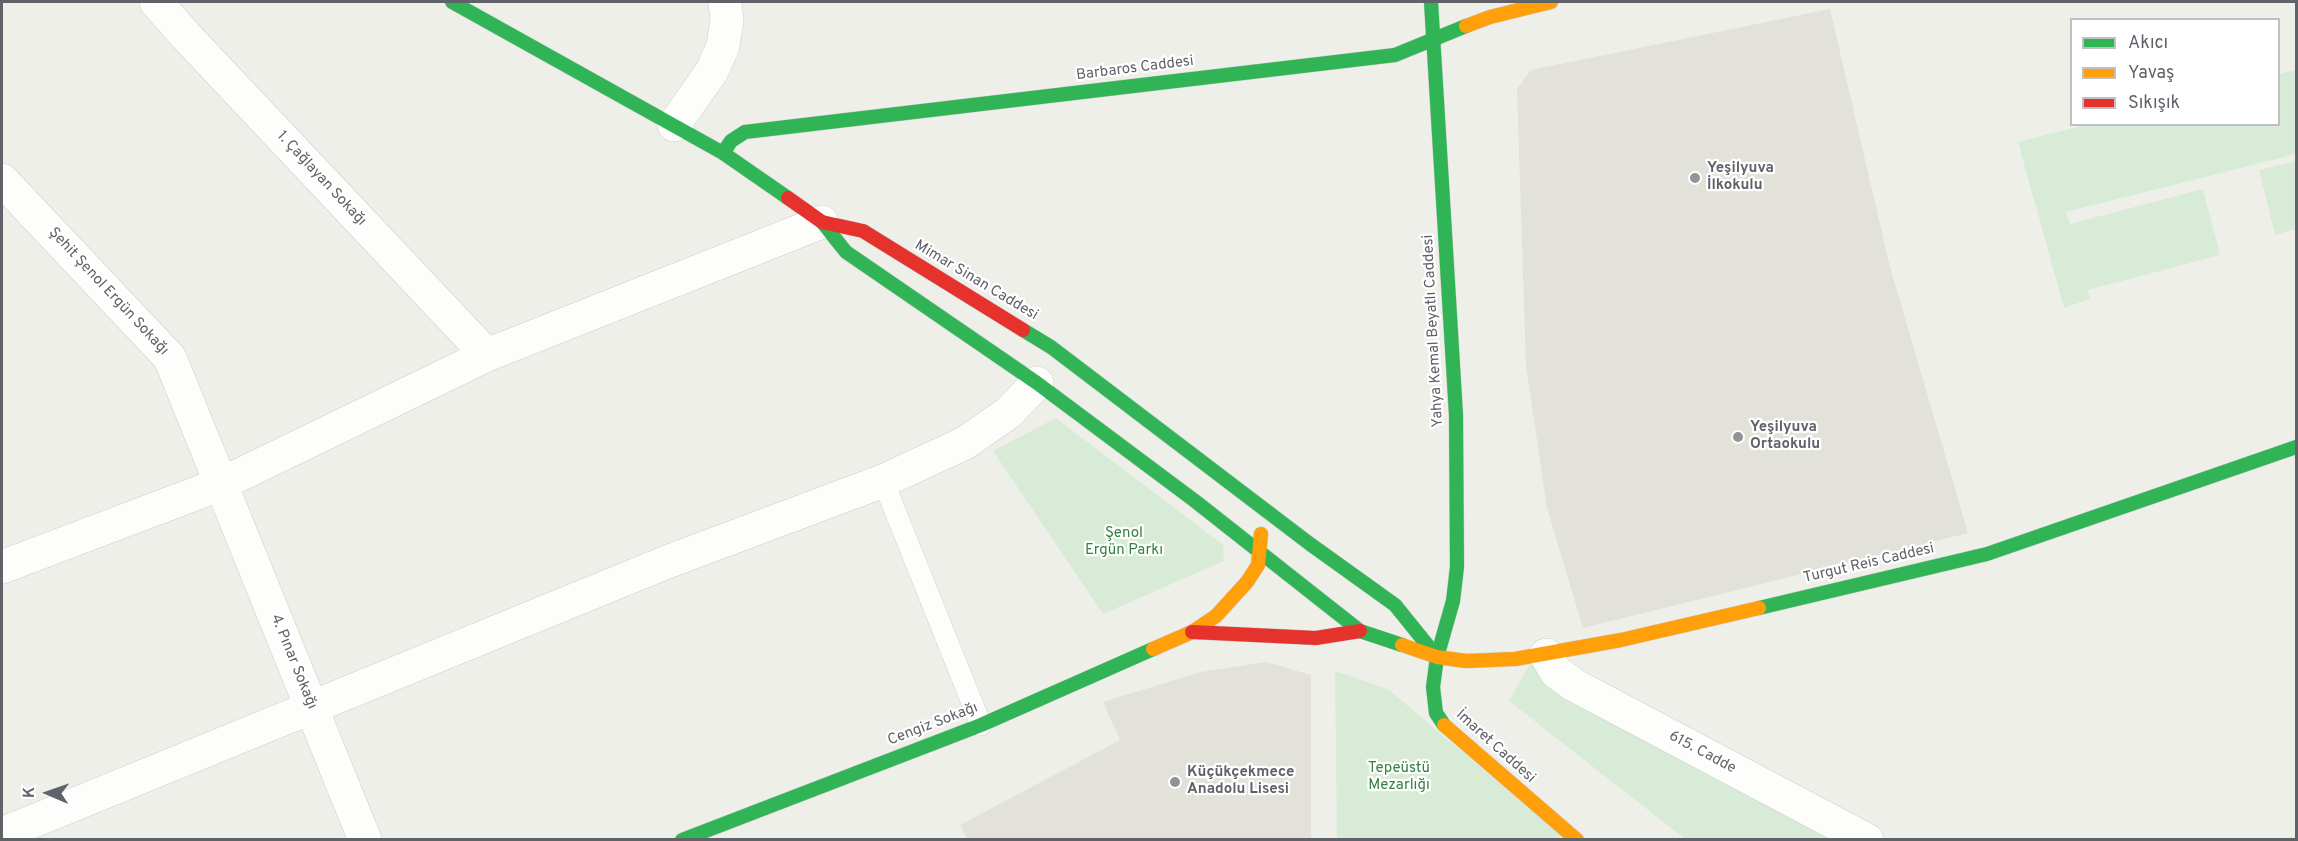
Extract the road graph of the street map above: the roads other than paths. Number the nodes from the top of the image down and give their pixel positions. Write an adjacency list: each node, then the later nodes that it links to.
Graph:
1 (156, 2): 11 (street, 1. Çağlayan Sokağı)
2 (452, 2): 7 (street, Mimar Sinan Caddesi)
3 (725, 2): 7 (street)
4 (1431, 2): 6 (street, Yahya Kemal Beyatlı Caddesi)
5 (1551, 2): 6 (street, Barbaros Caddesi)
6 (1433, 39): 8 (street, Barbaros Caddesi); 22 (street, Yahya Kemal Beyatlı Caddesi)
7 (674, 125): 8 (street, Mimar Sinan Caddesi)
8 (723, 153): 10 (street, Mimar Sinan Caddesi)
9 (2, 180): 15 (street, Şehit Şenol Ergün Sokağı)
10 (822, 222): 11 (street); 12 (street); 16 (street, Mimar Sinan Caddesi)
11 (487, 355): 15 (street)
12 (1037, 383): 14 (street); 17 (street)
13 (2296, 447): 21 (street, Turgut Reis Caddesi)
14 (883, 481): 23 (street); 24 (lane)
15 (221, 484): 18 (street); 23 (street, 4. Pınar Sokağı)
16 (1243, 492): 17 (street); 22 (street, Mimar Sinan Caddesi)
17 (1259, 553): 19 (street); 20 (street, Cengiz Sokağı)
18 (2, 567)
19 (1360, 631): 20 (street, Cengiz Sokağı); 22 (street, Turgut Reis Caddesi)
20 (1192, 632): 24 (street, Cengiz Sokağı)
21 (1546, 655): 22 (street, Turgut Reis Caddesi); 29 (street, 615. Cadde)
22 (1437, 657): 28 (street, İmaret Caddesi)
23 (312, 708): 25 (street); 26 (street, 4. Pınar Sokağı)
24 (981, 725): 27 (street, Cengiz Sokağı)
25 (2, 834)
26 (365, 840)
27 (682, 840)
28 (1577, 840)
29 (1867, 840)

